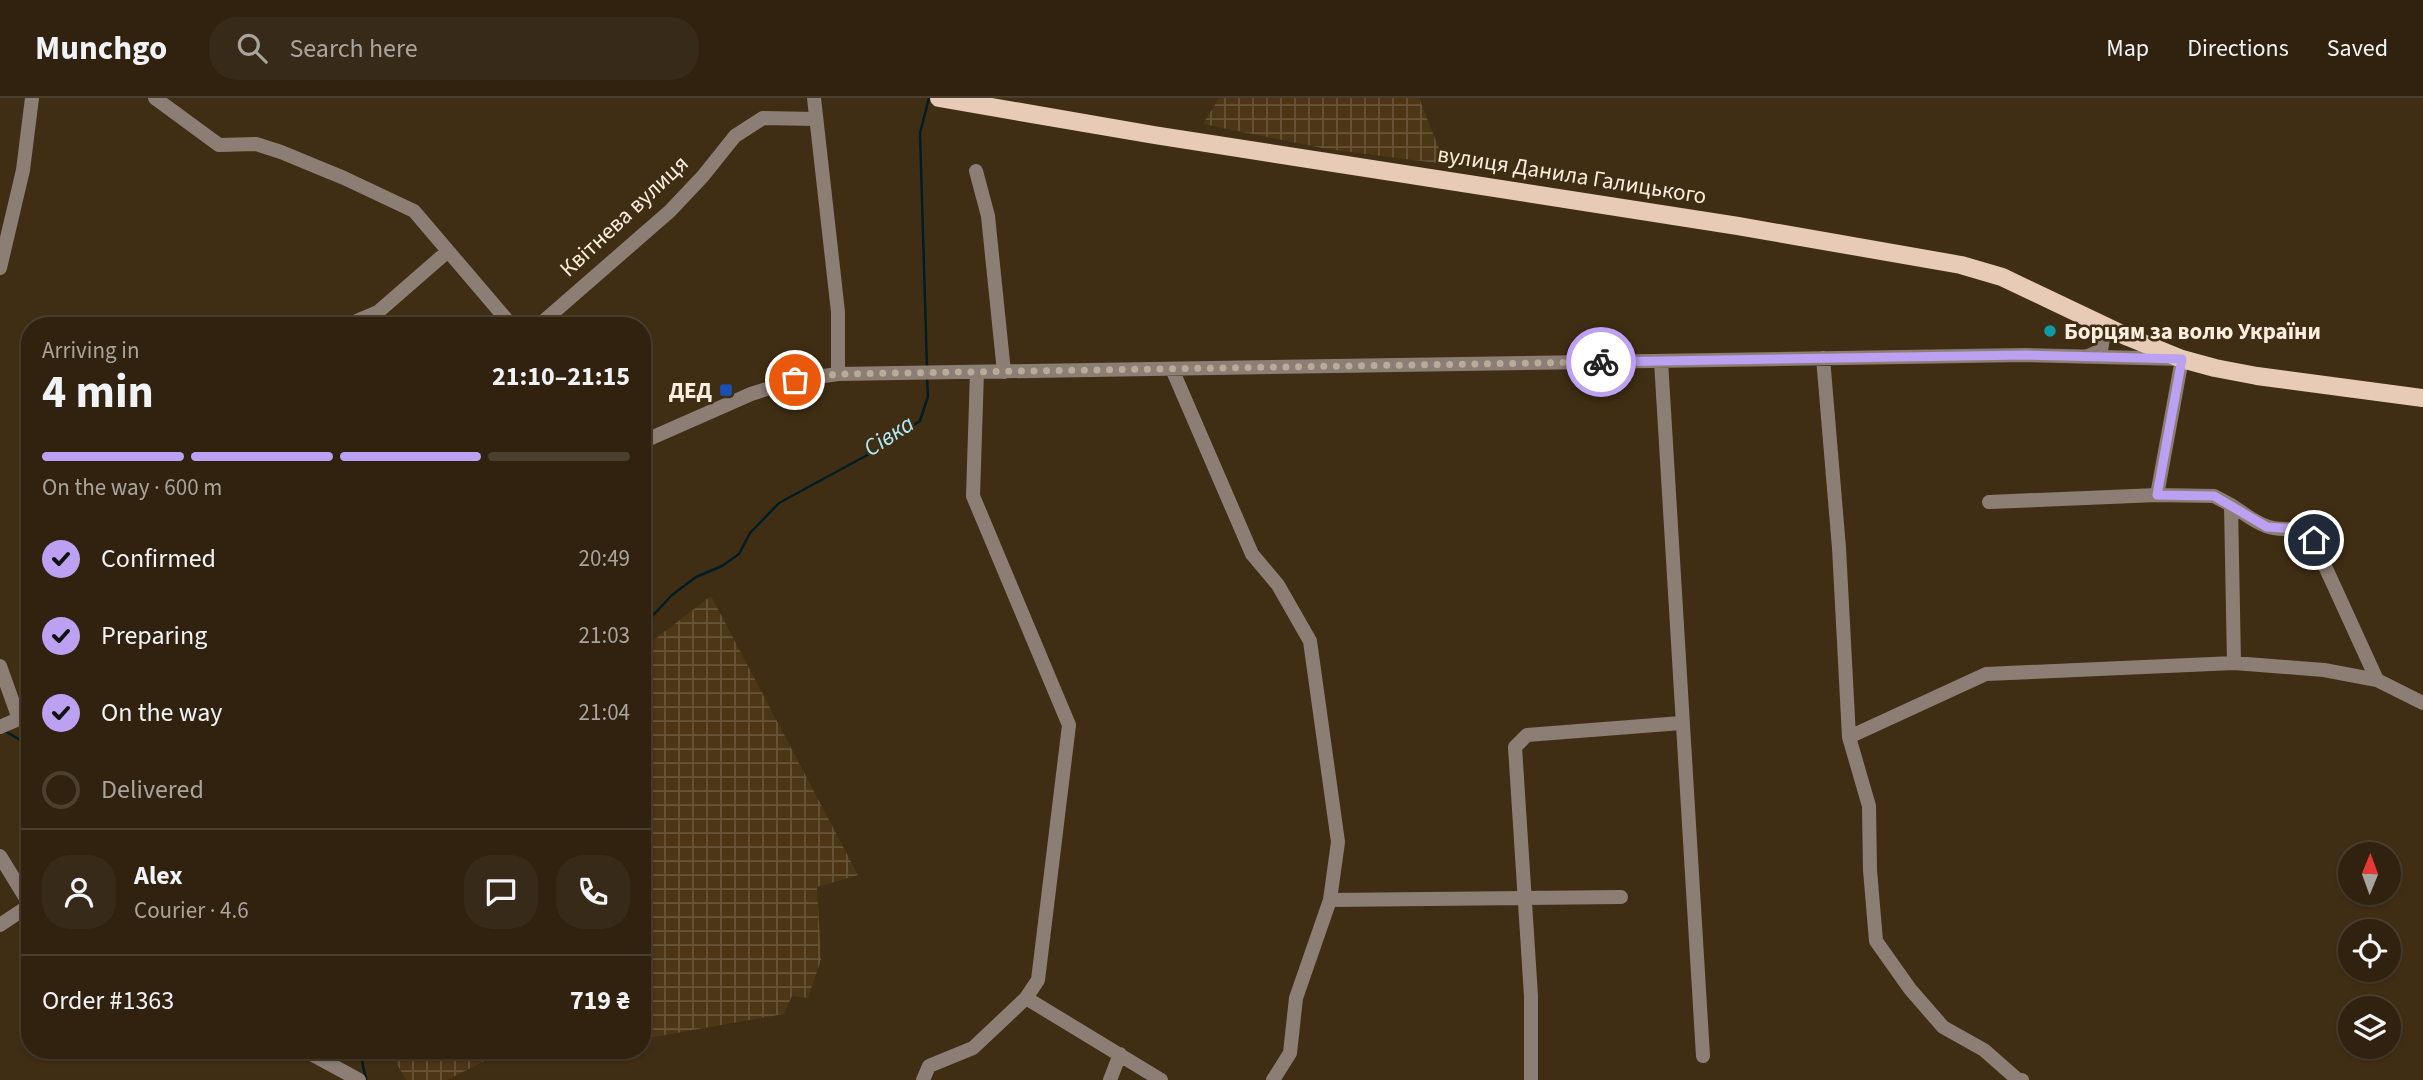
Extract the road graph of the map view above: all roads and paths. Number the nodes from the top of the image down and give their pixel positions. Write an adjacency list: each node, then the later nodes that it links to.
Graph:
1 (32, 98): 8 (street)
2 (155, 98): 7 (street)
3 (814, 98): 5 (street)
4 (939, 98): 12 (main road, вулиця Данила Галицького)
5 (815, 119): 11 (street, Квітнева вулиця); 20 (street)
6 (976, 171): 19 (street)
7 (448, 251): 9 (street); 10 (street)
8 (0, 268)
9 (366, 317)
10 (504, 317)
11 (548, 317)
12 (2101, 323): 13 (street); 15 (main road, вулиця Данила Галицького)
13 (2086, 357): 14 (street); 15 (street)
14 (1823, 358): 16 (street); 34 (street)
15 (2182, 359): 21 (main road, вулиця Данила Галицького); 23 (street)
16 (1661, 361): 17 (street); 32 (street)
17 (1172, 369): 19 (street); 39 (street)
18 (977, 372): 19 (street); 20 (street); 42 (street)
19 (1004, 372)
20 (838, 374): 22 (street)
21 (2423, 398)
22 (651, 438)
23 (2157, 495): 24 (street); 25 (street)
24 (1989, 502)
25 (2231, 505): 26 (street); 28 (street)
26 (2234, 663): 28 (street); 34 (street)
27 (0, 666): 30 (street)
28 (2377, 680): 29 (street)
29 (2423, 703)
30 (21, 710)
31 (21, 717): 33 (street)
32 (1681, 723): 38 (street); 44 (street)
33 (0, 727)
34 (1849, 737): 52 (street)
35 (0, 856): 36 (street)
36 (21, 890)
37 (1620, 897): 38 (street)
38 (1526, 898): 39 (street); 51 (street)
39 (1330, 900): 50 (street)
40 (21, 911): 41 (street)
41 (0, 925)
42 (1026, 998): 43 (street); 47 (street)
43 (1120, 1054): 48 (street); 49 (street)
44 (1703, 1056)
45 (320, 1059): 46 (street)
46 (351, 1077)
47 (923, 1080)
48 (1110, 1080)
49 (1161, 1080)
50 (1273, 1080)
51 (1531, 1080)
52 (2022, 1080)

